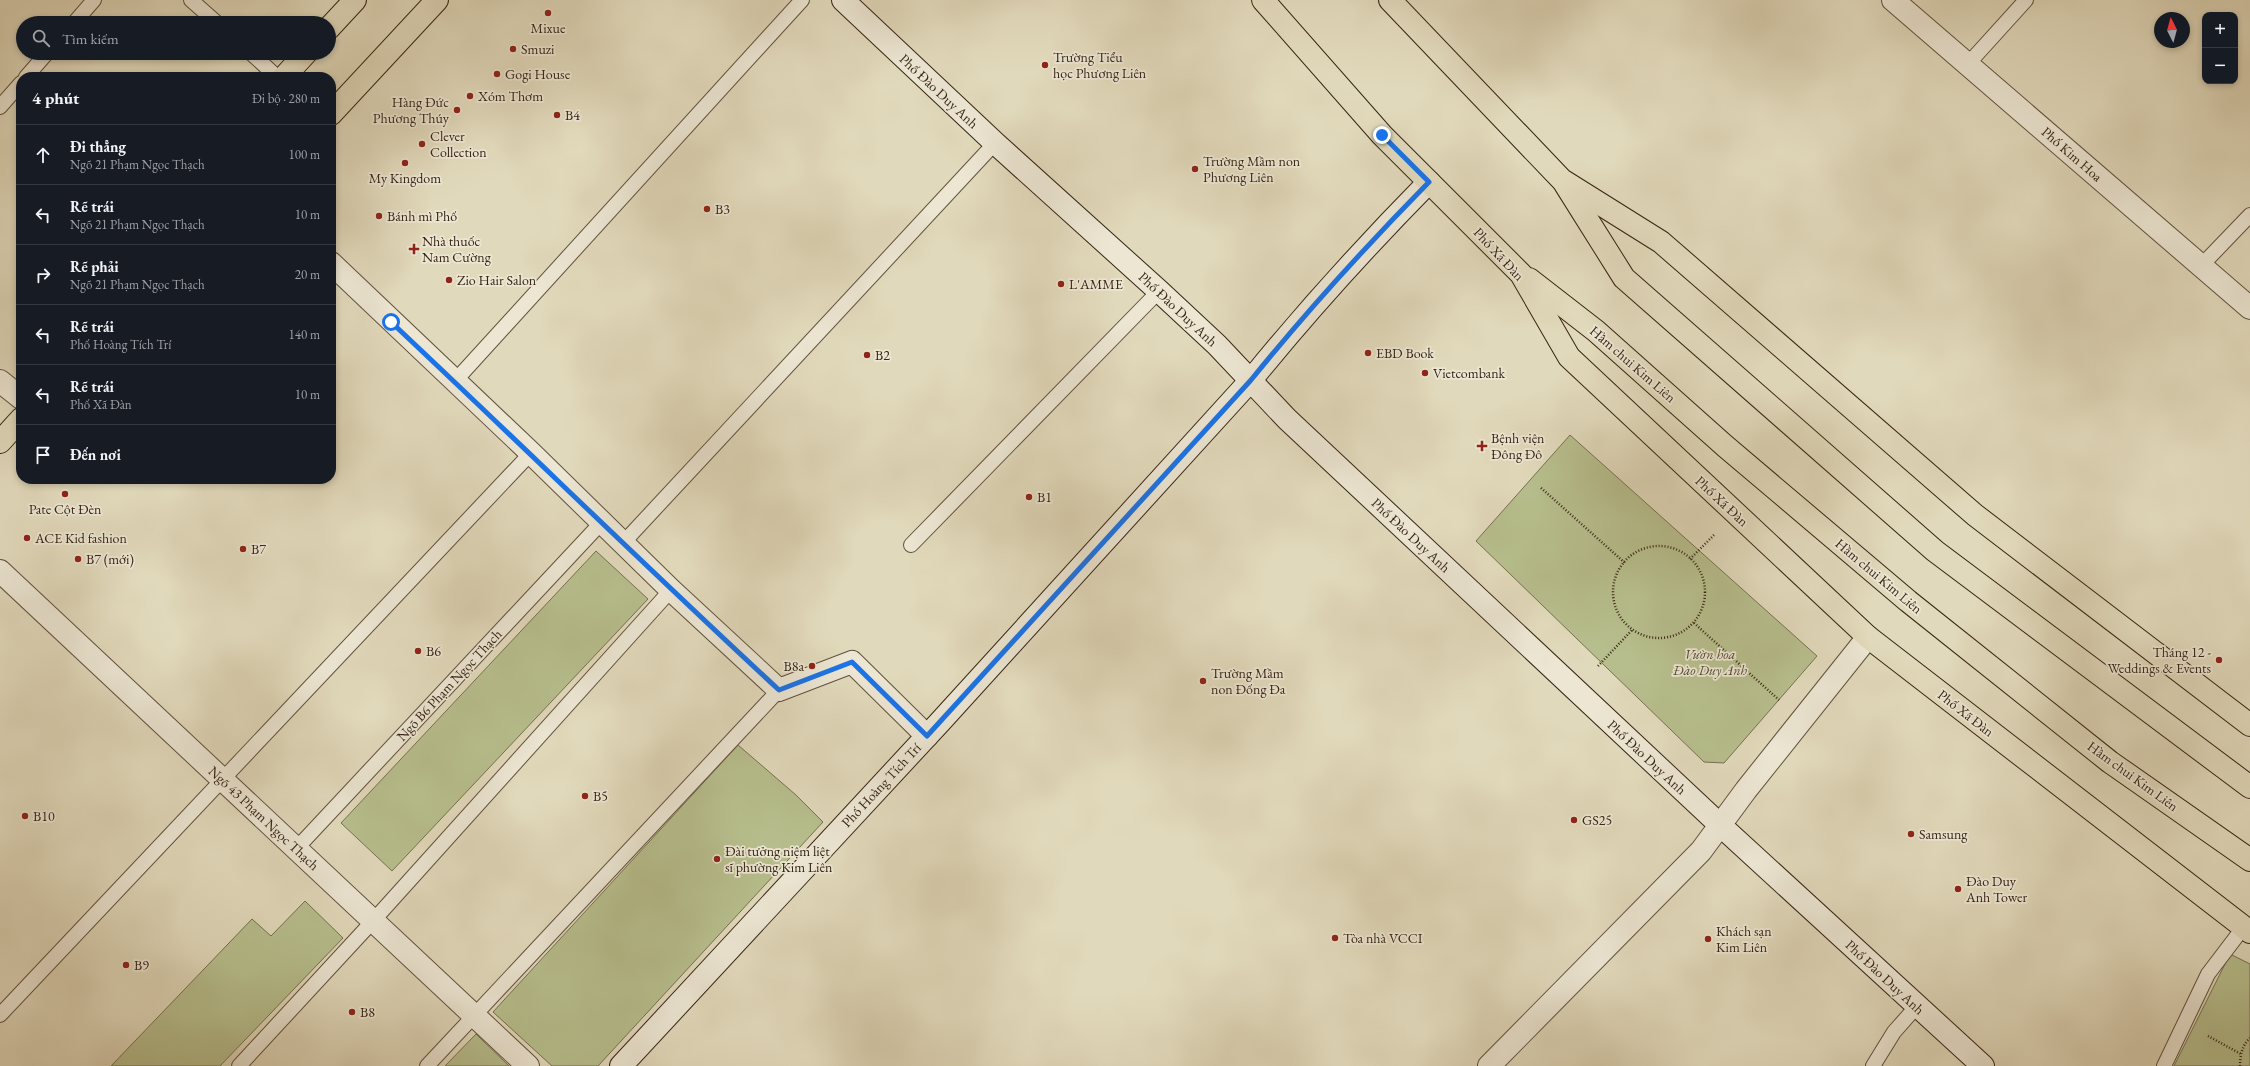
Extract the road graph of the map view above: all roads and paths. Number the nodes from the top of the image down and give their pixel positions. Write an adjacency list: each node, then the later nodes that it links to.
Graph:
1 (94, 0): 11 (lane)
2 (191, 0): 12 (lane)
3 (355, 0): 13 (main road)
4 (437, 0): 23 (main road)
5 (802, 0): 35 (lane)
6 (843, 0): 24 (street, Phố Đào Duy Anh)
7 (1263, 0): 26 (main road, Phố Xã Đàn)
8 (1390, 0): 25 (main road)
9 (2026, 0): 17 (lane)
10 (1902, 3): 17 (street, Phố Kim Hoa)
11 (80, 16)
12 (209, 16)
13 (336, 20)
14 (41, 60): 18 (lane)
15 (259, 60): 19 (lane)
16 (300, 60): 20 (main road)
17 (1968, 64): 28 (street, Phố Kim Hoa)
18 (30, 72)
19 (272, 72)
20 (289, 72)
21 (16, 89): 22 (lane)
22 (0, 107)
23 (336, 109)
24 (995, 143): 31 (street, Phố Đào Duy Anh); 43 (lane)
25 (1562, 180): 55 (main road); 58 (main road)
26 (1429, 182): 30 (main road, Phố Xã Đàn); 33 (street, Phố Hoàng Tích Trí)
27 (2250, 215): 28 (lane)
28 (2201, 266): 32 (street, Phố Kim Hoa)
29 (336, 268): 35 (street)
30 (1521, 274): 51 (main road, Phố Xã Đàn); 61 (main road, Hầm chui Kim Liên)
31 (1159, 291): 33 (street, Phố Đào Duy Anh); 44 (lane)
32 (2250, 308)
33 (1251, 380): 56 (street, Phố Hoàng Tích Trí); 59 (street, Phố Đào Duy Anh)
34 (0, 381): 36 (street)
35 (455, 381): 39 (street)
36 (16, 394)
37 (16, 424): 38 (main road)
38 (0, 442)
39 (531, 453): 41 (street); 57 (lane)
40 (1541, 488): 46 (path)
41 (602, 522): 43 (street); 60 (lane, Ngõ B6 Phạm Ngọc Thạch)
42 (1715, 533): 45 (path)
43 (623, 543): 48 (street)
44 (911, 544)
45 (1690, 559): 46 (path); 49 (path)
46 (1625, 563): 50 (path)
47 (0, 571): 57 (street, Ngõ 43 Phạm Ngọc Thạch)
48 (671, 590): 53 (street); 62 (lane)
49 (1694, 623): 50 (path); 54 (path)
50 (1632, 629): 52 (path)
51 (1868, 637): 59 (street); 63 (main road, Phố Xã Đàn)
52 (1598, 666)
53 (779, 690): 56 (street); 66 (lane)
54 (1782, 702)
55 (2250, 725)
56 (927, 736): 73 (street, Phố Hoàng Tích Trí)
57 (222, 779): 60 (street, Ngõ 43 Phạm Ngọc Thạch); 65 (lane)
58 (2250, 787)
59 (1720, 825): 64 (street, Phố Đào Duy Anh); 74 (street)
60 (296, 848): 62 (street, Ngõ 43 Phạm Ngọc Thạch)
61 (2250, 860)
62 (373, 921): 66 (street, Ngõ 43 Phạm Ngọc Thạch); 70 (lane)
63 (2246, 930): 77 (lane)
64 (1917, 1006): 75 (lane); 76 (street, Phố Đào Duy Anh)
65 (0, 1015)
66 (474, 1016): 71 (lane); 72 (street, Ngõ 43 Phạm Ngọc Thạch)
67 (2203, 1033): 69 (path)
68 (2250, 1038): 69 (path)
69 (2241, 1054): 78 (path)
70 (239, 1066)
71 (427, 1066)
72 (528, 1066)
73 (621, 1066)
74 (1489, 1066)
75 (1873, 1066)
76 (1983, 1066)
77 (2164, 1066)
78 (2240, 1066)

